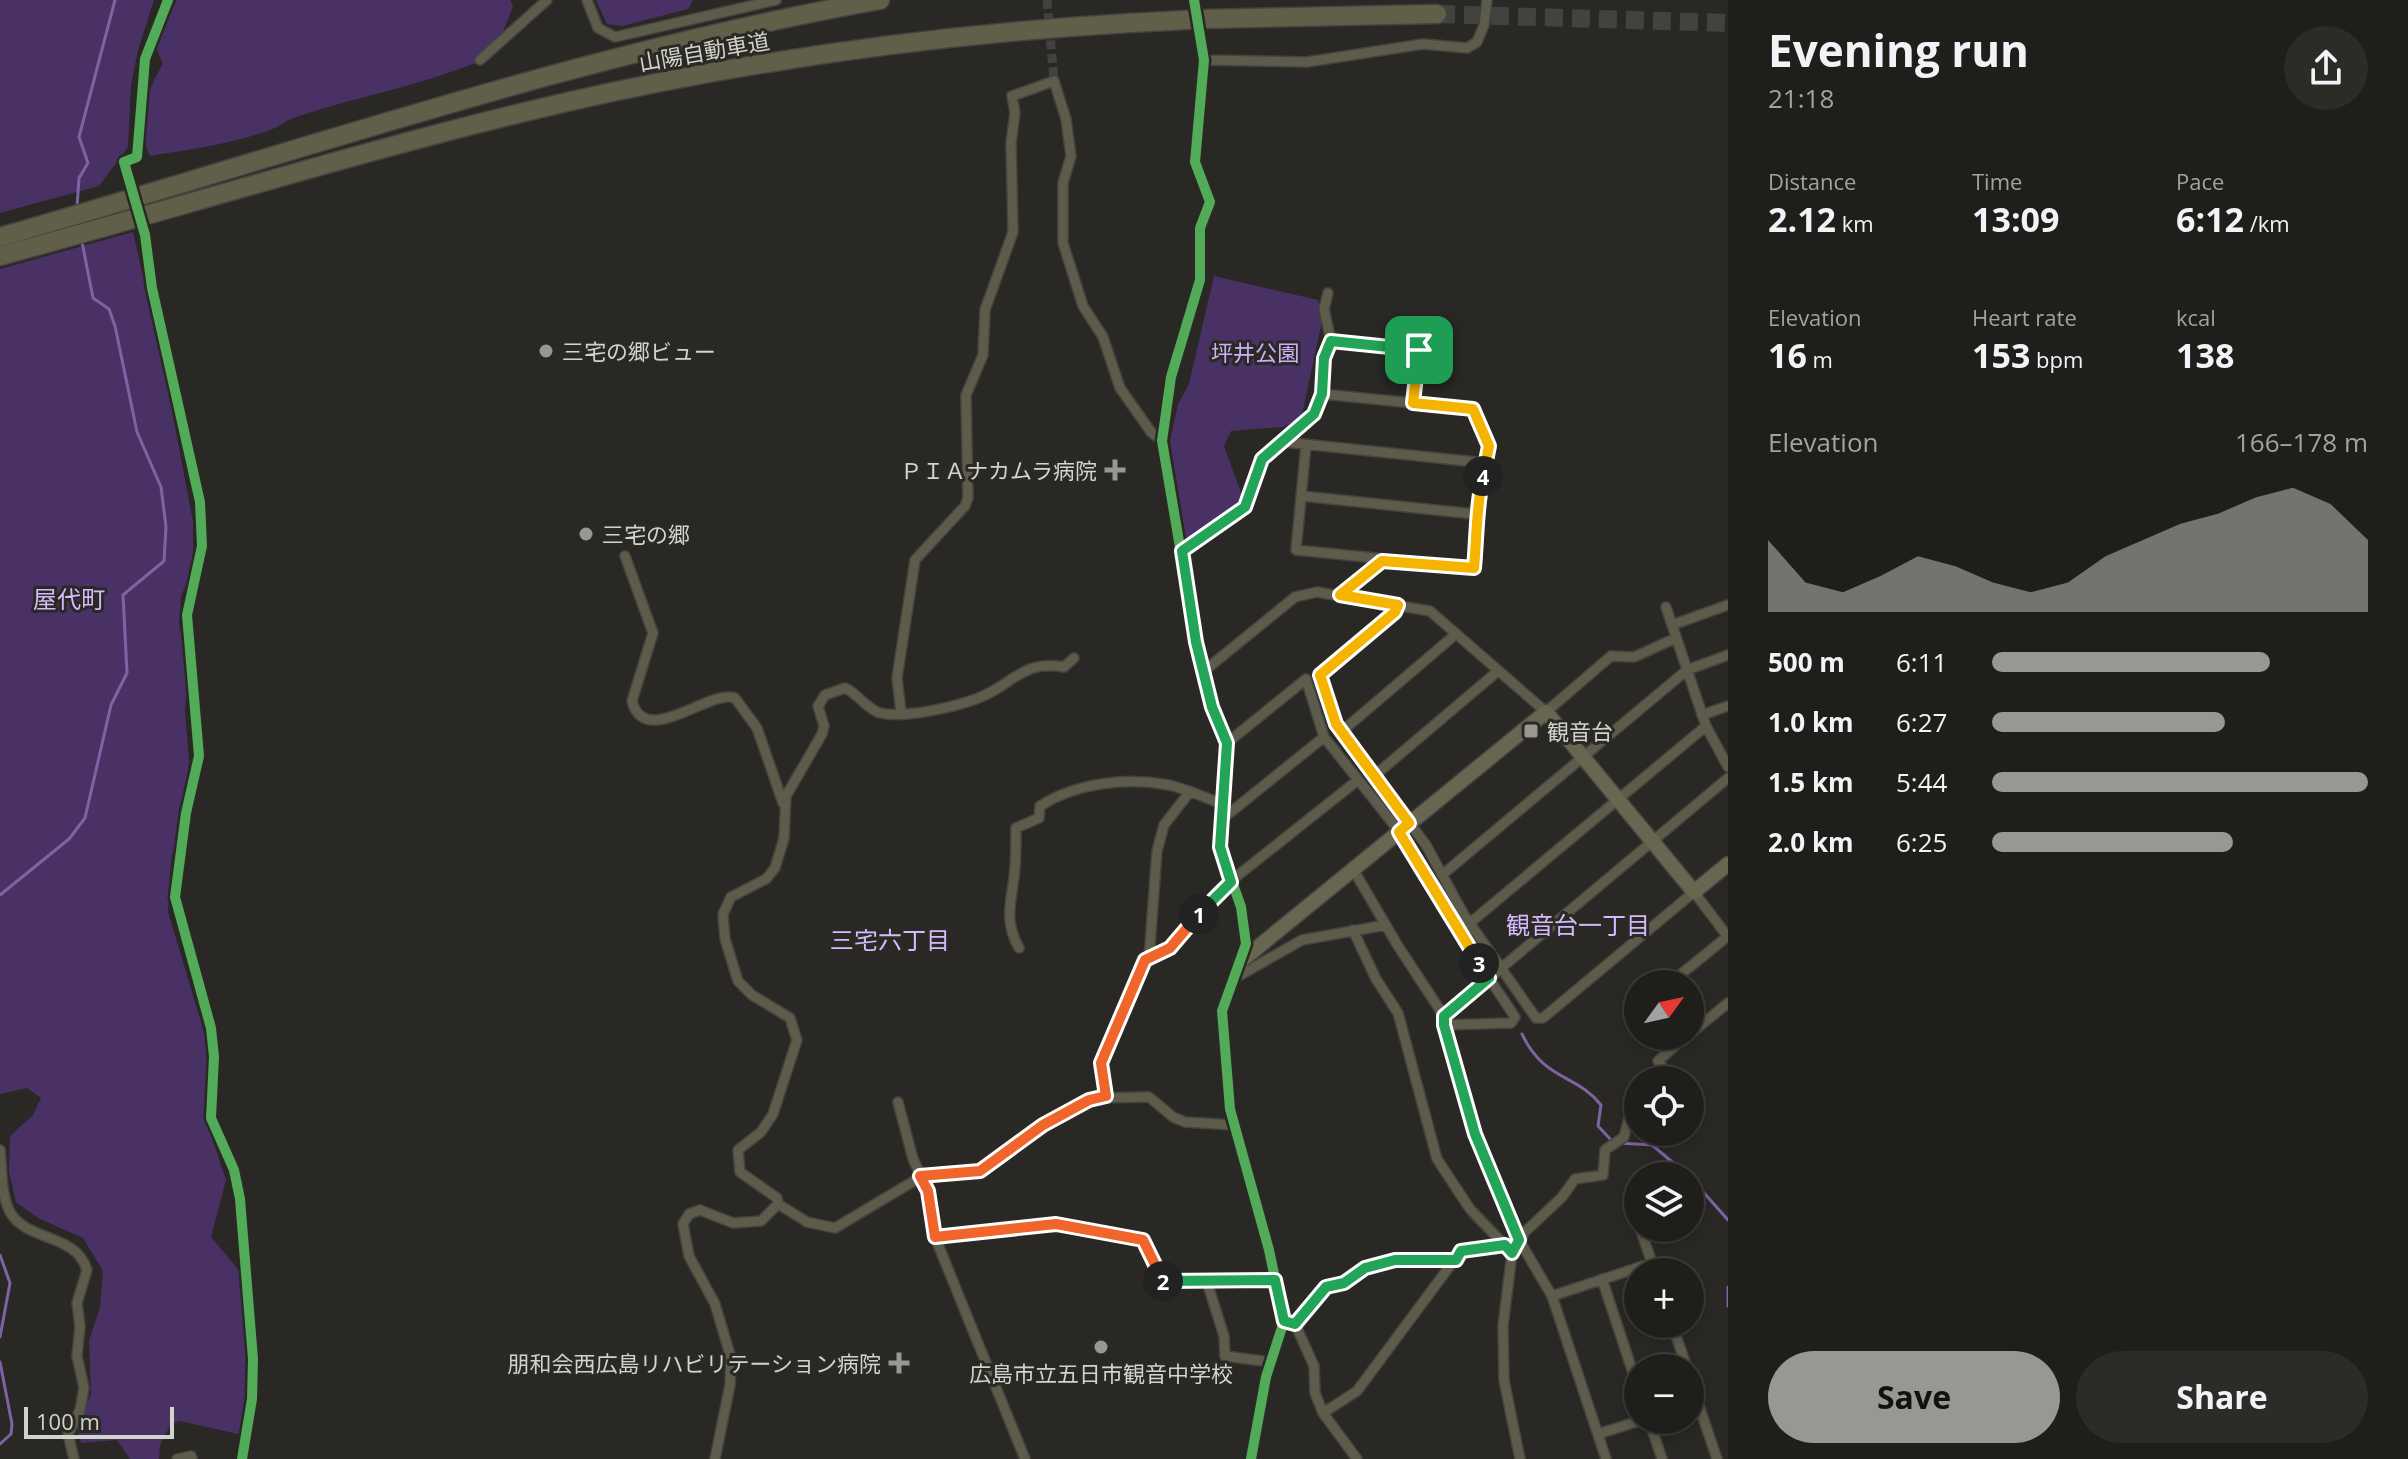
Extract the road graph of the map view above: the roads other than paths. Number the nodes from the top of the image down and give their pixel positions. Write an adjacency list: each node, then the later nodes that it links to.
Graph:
1 (168, 0): 107 (street, bridge)
2 (547, 0): 9 (street)
3 (587, 0): 4 (street)
4 (776, 0)
5 (880, 0): 11 (highway, 山陽自動車道)
6 (1194, 0): 10 (street)
7 (1487, 0): 10 (street)
8 (1437, 14): 12 (highway, 山陽自動車道, bridge)
9 (480, 60)
10 (1204, 60): 17 (street)
11 (0, 237)
12 (0, 256)
13 (1328, 293): 14 (street)
14 (1331, 341): 15 (street); 16 (street)
15 (1322, 394): 16 (street); 18 (street)
16 (1413, 403): 20 (street)
17 (1162, 441): 23 (street); 39 (street)
18 (1284, 442): 19 (street); 23 (street)
19 (1306, 445): 20 (street); 21 (street)
20 (1486, 463): 22 (street)
21 (1302, 496): 22 (street); 25 (street)
22 (1474, 514): 25 (street)
23 (1182, 551): 36 (street)
24 (625, 556): 54 (street)
25 (1382, 561): 26 (street)
26 (1340, 595): 27 (street); 36 (street)
27 (1398, 605): 31 (street); 43 (street)
28 (1728, 605): 30 (street)
29 (1666, 607): 30 (street)
30 (1672, 625): 32 (street)
31 (1456, 634): 37 (street); 43 (street)
32 (1676, 638): 35 (street); 40 (street)
33 (1728, 655): 35 (street)
34 (1074, 658): 39 (street)
35 (1687, 670): 41 (street); 46 (street)
36 (1204, 671): 45 (street)
37 (1498, 671): 40 (street); 48 (street)
38 (1728, 706): 41 (street)
39 (901, 712): 54 (street)
40 (1546, 712): 46 (street); 56 (street)
41 (1702, 715): 42 (street)
42 (1706, 726): 47 (street); 52 (street)
43 (1341, 732): 48 (street)
44 (1324, 737): 45 (street); 50 (street); 55 (street)
45 (1227, 743): 53 (street)
46 (1584, 758): 52 (street); 60 (street)
47 (1728, 767)
48 (1373, 777): 56 (street)
49 (1728, 778): 57 (street)
50 (1358, 780): 56 (street); 61 (street)
51 (1189, 793): 53 (street); 67 (street); 68 (street)
52 (1619, 801): 57 (street); 63 (street)
53 (1223, 804): 55 (street)
54 (784, 806): 85 (street)
55 (1221, 820): 61 (street)
56 (1404, 827): 59 (street); 60 (street); 72 (street)
57 (1654, 844): 62 (street); 70 (street)
58 (1728, 864): 62 (street)
59 (1353, 869): 64 (street); 69 (street)
60 (1442, 875): 63 (street)
61 (1231, 882): 68 (street); 69 (street)
62 (1694, 892): 66 (street); 70 (street)
63 (1470, 923): 70 (street)
64 (1386, 925): 65 (street); 75 (street)
65 (1353, 930): 73 (street); 88 (street)
66 (1728, 936): 71 (street)
67 (1019, 948)
68 (1149, 959): 79 (street)
69 (1241, 961): 73 (street)
70 (1500, 969): 72 (street)
71 (1686, 970)
72 (1489, 978): 75 (street); 75 (street)
73 (1232, 980): 81 (street)
74 (1728, 1003): 76 (street)
75 (1444, 1020): 87 (street)
76 (1704, 1023)
77 (1670, 1050): 78 (street)
78 (1661, 1066)
79 (1106, 1096): 81 (street); 84 (street)
80 (898, 1102): 84 (street)
81 (1234, 1125): 92 (street)
82 (1624, 1137): 87 (street)
83 (0, 1150): 104 (street)
84 (920, 1176): 85 (street); 86 (street)
85 (778, 1204): 108 (street)
86 (935, 1237): 93 (street); 109 (street)
87 (1519, 1240): 88 (street); 94 (street)
88 (1509, 1249): 89 (street); 112 (street)
89 (1456, 1260): 96 (street); 99 (street)
90 (1624, 1274): 91 (street)
91 (1602, 1279): 94 (street); 97 (street)
92 (1275, 1280): 93 (street); 95 (street)
93 (1207, 1282): 98 (street)
94 (1552, 1296): 102 (street)
95 (1284, 1321): 96 (street); 98 (street)
96 (1295, 1324): 99 (street)
97 (1627, 1354)
98 (1270, 1362): 110 (street)
99 (1323, 1413): 111 (street)
100 (1624, 1426): 102 (street)
101 (1704, 1427): 115 (street)
102 (1598, 1434): 113 (street)
103 (1654, 1434): 114 (street)
104 (74, 1459)
105 (177, 1459): 106 (street)
106 (192, 1459)
107 (242, 1459)
108 (715, 1459)
109 (1025, 1459)
110 (1251, 1459)
111 (1357, 1459)
112 (1520, 1459)
113 (1606, 1459)
114 (1662, 1459)
115 (1717, 1459)

